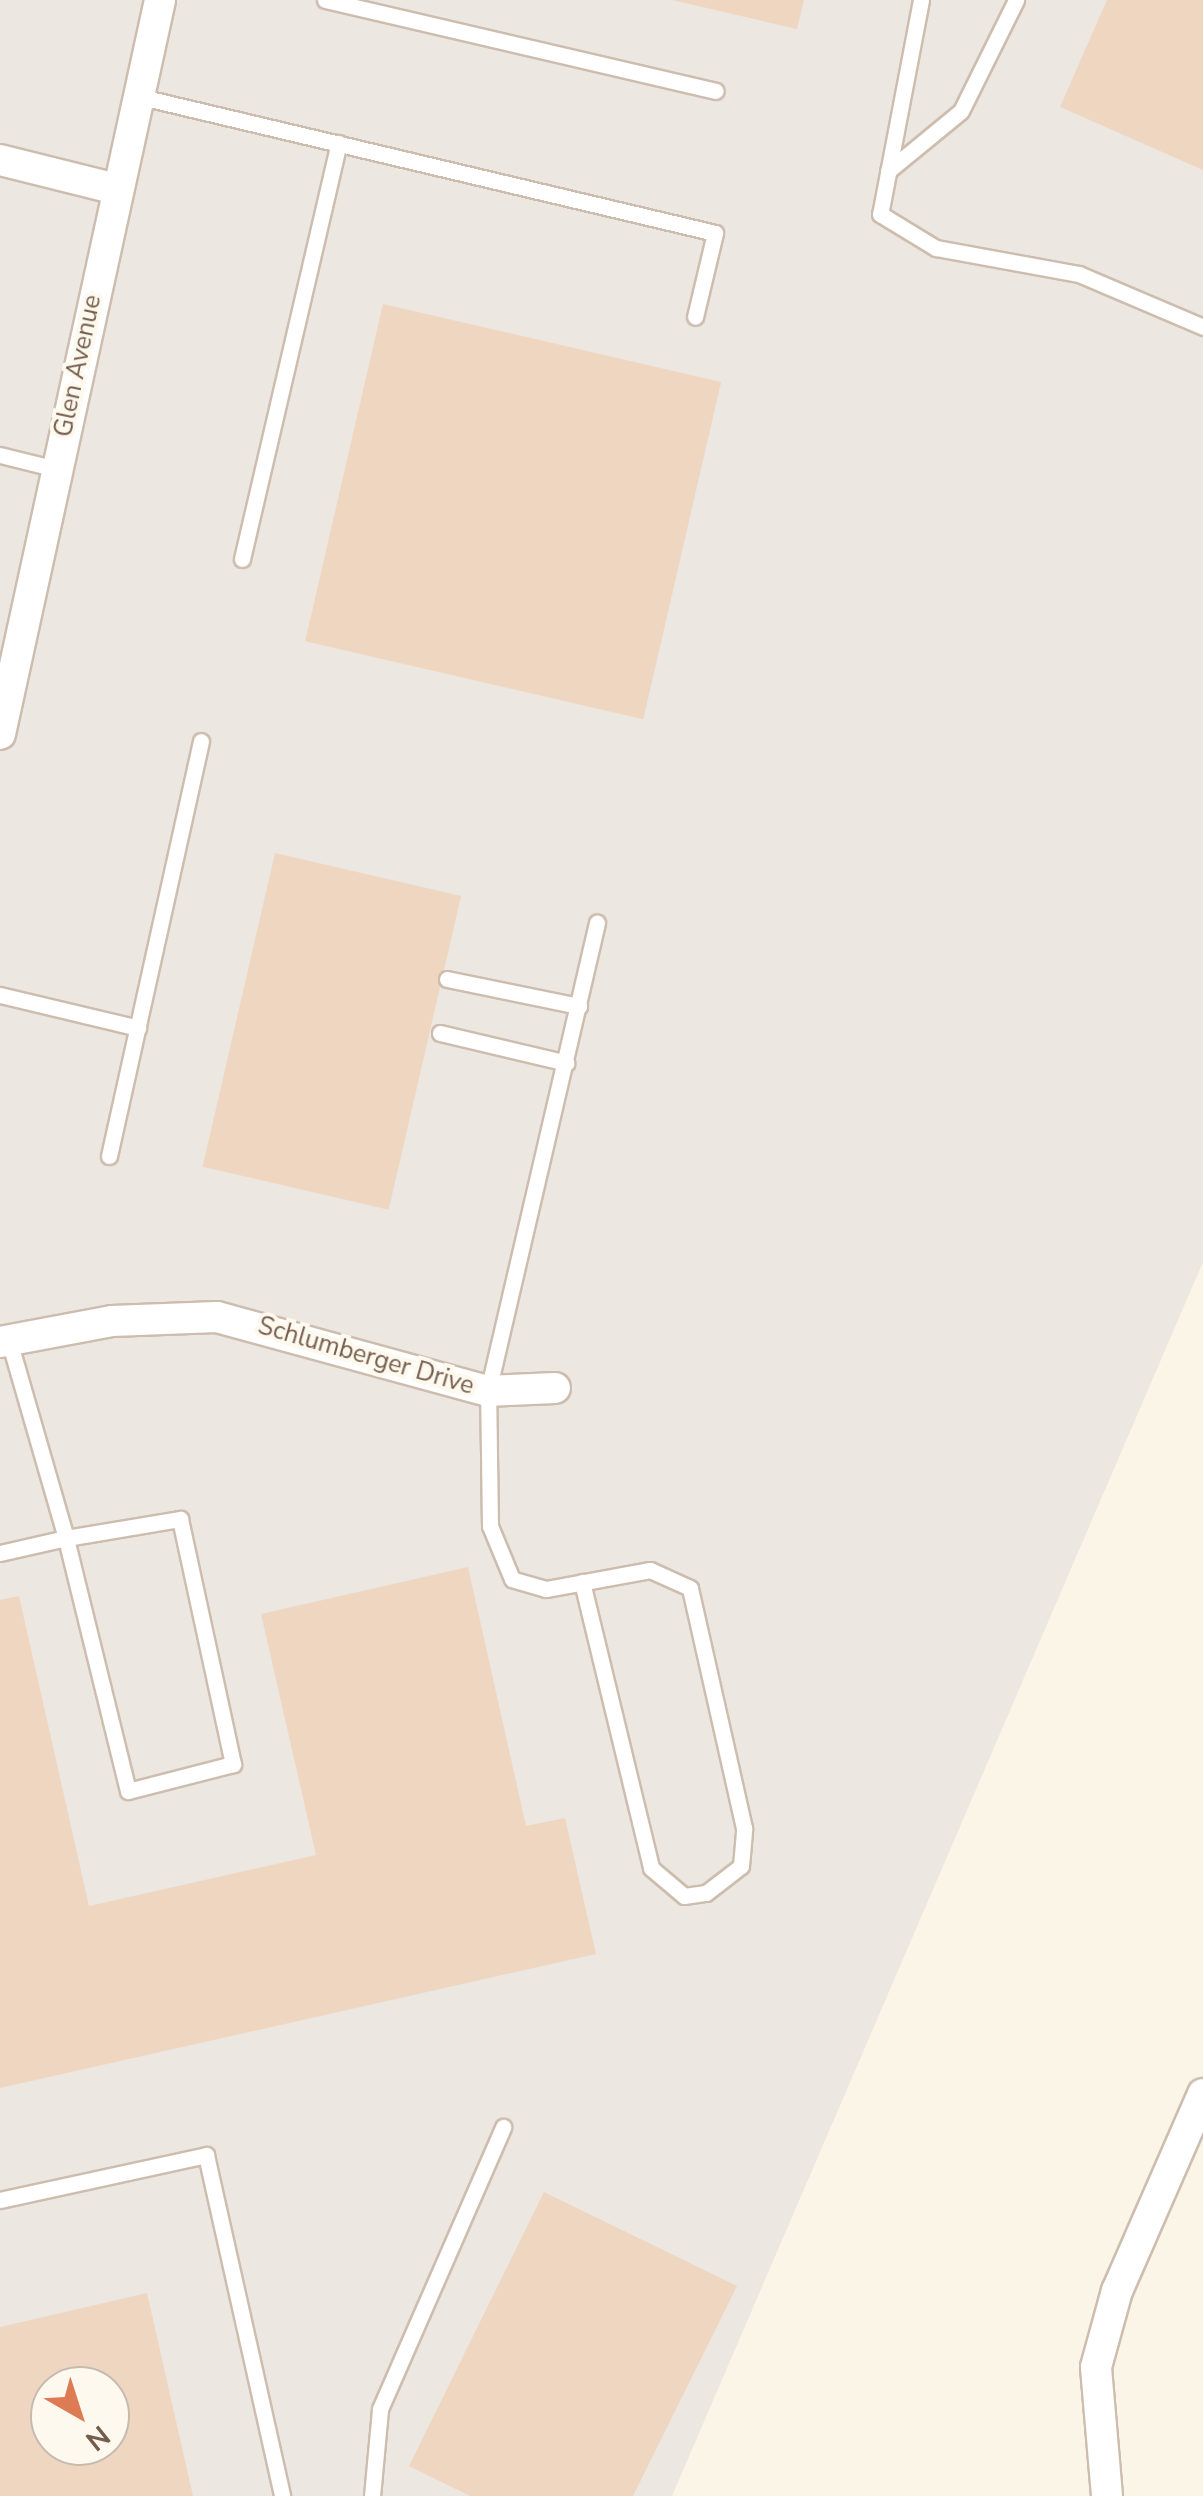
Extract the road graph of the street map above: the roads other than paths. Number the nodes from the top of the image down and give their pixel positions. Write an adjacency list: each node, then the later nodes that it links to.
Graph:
1 (160, 0): 7 (street, Glen Avenue)
2 (326, 0): 5 (lane)
3 (921, 0): 10 (lane)
4 (1016, 0): 10 (lane)
5 (371, 5): 6 (lane)
6 (716, 91)
7 (136, 96): 8 (lane); 11 (street, Glen Avenue)
8 (339, 144): 12 (lane); 16 (lane)
9 (0, 160): 11 (street)
10 (888, 172): 13 (lane)
11 (116, 189): 15 (street, Glen Avenue)
12 (695, 318)
13 (1203, 327)
14 (0, 455): 15 (lane)
15 (56, 469): 17 (street, Glen Avenue)
16 (242, 559)
17 (0, 734)
18 (201, 741): 23 (lane)
19 (597, 922): 22 (lane)
20 (447, 979): 22 (lane)
21 (0, 995): 23 (lane)
22 (579, 1006): 25 (lane)
23 (138, 1028): 26 (lane)
24 (440, 1033): 25 (lane)
25 (567, 1063): 29 (lane)
26 (109, 1156)
27 (5, 1341): 29 (street, Schlumberger Drive); 30 (lane)
28 (555, 1388): 29 (street, Schlumberger Drive)
29 (488, 1391): 32 (lane)
30 (66, 1538): 30 (lane); 31 (lane)
31 (0, 1554)
32 (582, 1582): 32 (lane)
33 (1203, 2094): 38 (street)
34 (503, 2126): 37 (lane)
35 (0, 2200): 36 (lane)
36 (282, 2496)
37 (372, 2496)
38 (1106, 2496)

